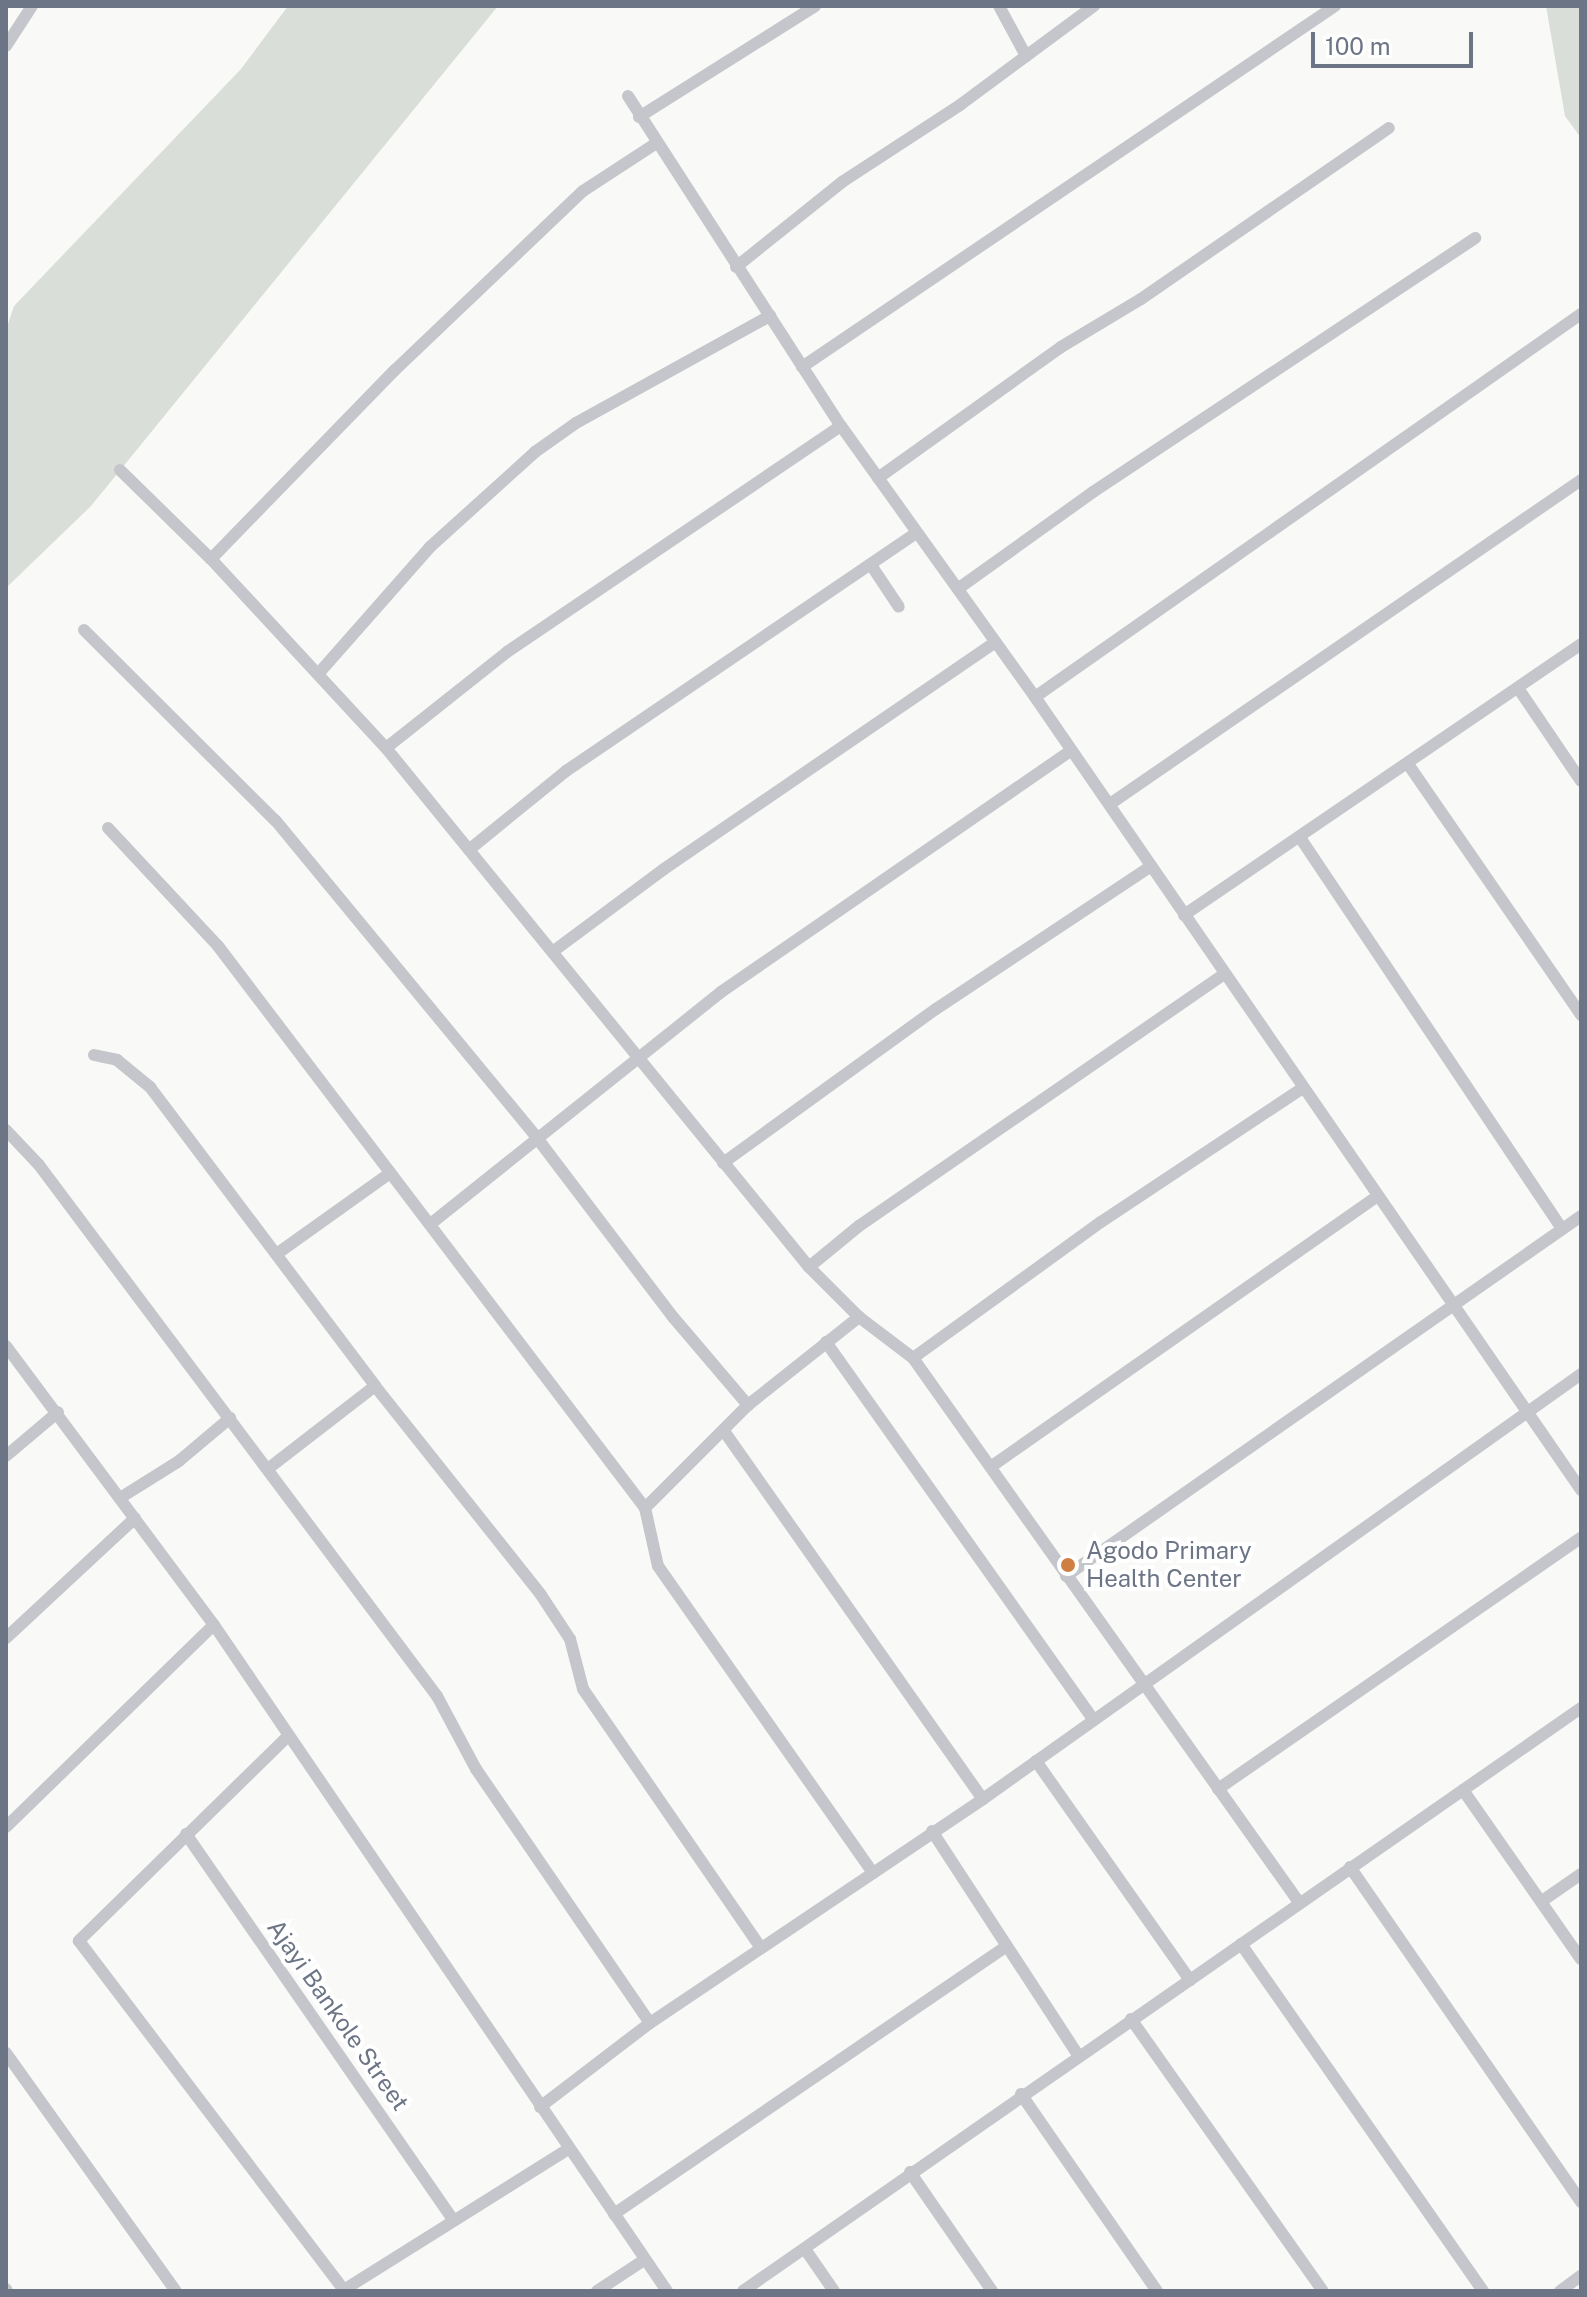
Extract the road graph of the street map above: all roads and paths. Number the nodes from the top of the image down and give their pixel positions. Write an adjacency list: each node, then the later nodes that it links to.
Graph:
1 (32, 6): 6 (street)
2 (815, 6): 9 (street)
3 (999, 6): 7 (street)
4 (1094, 6): 7 (street)
5 (1335, 6): 16 (street)
6 (6, 46)
7 (1026, 56): 13 (street)
8 (628, 96): 9 (street)
9 (639, 117): 11 (street)
10 (1389, 128): 19 (street)
11 (655, 144): 13 (street); 22 (street)
12 (1475, 238): 24 (street)
13 (736, 267): 15 (street)
14 (1581, 314): 31 (street)
15 (770, 316): 16 (street); 29 (street)
16 (802, 367): 17 (street)
17 (841, 426): 19 (street); 32 (street)
18 (120, 470): 22 (street)
19 (878, 478): 21 (street)
20 (1581, 480): 36 (street)
21 (916, 533): 23 (street); 24 (street)
22 (211, 559): 29 (street)
23 (871, 565): 25 (street); 39 (street)
24 (959, 588): 27 (street)
25 (899, 607)
26 (84, 630): 49 (street)
27 (995, 642): 31 (street); 42 (street)
28 (1581, 644): 30 (street)
29 (319, 673): 32 (street)
30 (1518, 688): 34 (street); 35 (street)
31 (1035, 697): 33 (street)
32 (386, 748): 39 (street)
33 (1071, 751): 36 (street); 45 (street)
34 (1408, 764): 38 (street); 44 (street)
35 (1581, 781)
36 (1110, 804): 40 (street)
37 (108, 828): 51 (street)
38 (1301, 839): 41 (street); 55 (street)
39 (470, 849): 42 (street)
40 (1151, 866): 41 (street); 50 (street)
41 (1184, 915): 43 (street)
42 (555, 950): 45 (street)
43 (1224, 974): 47 (street); 57 (street)
44 (1581, 1015)
45 (641, 1054): 49 (street); 50 (street)
46 (94, 1055): 56 (street)
47 (1301, 1089): 52 (street); 62 (street)
48 (6, 1130): 68 (street)
49 (537, 1138): 54 (street); 65 (street)
50 (723, 1163): 57 (street)
51 (390, 1173): 54 (street); 56 (street)
52 (1378, 1196): 58 (street); 71 (street)
53 (1581, 1216): 55 (street)
54 (433, 1222): 75 (street)
55 (1562, 1229): 58 (street)
56 (278, 1253): 64 (street)
57 (809, 1267): 59 (street)
58 (1453, 1305): 66 (street); 78 (street)
59 (859, 1317): 60 (street); 62 (street)
60 (826, 1342): 65 (street); 83 (street)
61 (6, 1346): 67 (street)
62 (913, 1358): 71 (street)
63 (1581, 1374): 66 (street)
64 (375, 1386): 72 (street); 98 (street)
65 (748, 1405): 69 (street)
66 (1528, 1411): 73 (street); 81 (street)
67 (58, 1412): 70 (street); 74 (street)
68 (230, 1418): 72 (street); 74 (street)
69 (724, 1431): 75 (street); 88 (street)
70 (6, 1456)
71 (992, 1466): 78 (street)
72 (269, 1468): 103 (street)
73 (1581, 1490)
74 (120, 1498): 76 (street)
75 (645, 1508): 93 (street)
76 (135, 1518): 79 (street); 80 (street)
77 (1581, 1538): 86 (street)
78 (1066, 1576): 81 (street)
79 (214, 1625): 84 (street); 89 (street)
80 (6, 1638)
81 (1143, 1681): 83 (street); 86 (street)
82 (1581, 1708): 87 (street)
83 (1092, 1718): 85 (street)
84 (288, 1736): 91 (street); 107 (street)
85 (1036, 1761): 88 (street); 101 (street)
86 (1218, 1789): 95 (street)
87 (1463, 1790): 92 (street); 96 (street)
88 (983, 1799): 90 (street)
89 (6, 1827)
90 (932, 1831): 93 (street); 99 (street)
91 (186, 1834): 112 (street, Ajayi Bankole Street); 116 (street)
92 (1350, 1867): 95 (street); 110 (street)
93 (873, 1873): 98 (street)
94 (1581, 1874): 96 (street)
95 (1298, 1901): 97 (street)
96 (1542, 1901): 100 (street)
97 (1241, 1944): 101 (street); 126 (street)
98 (761, 1948): 103 (street)
99 (1004, 1948): 105 (street); 111 (street)
100 (1581, 1959)
101 (1190, 1980): 102 (street)
102 (1131, 2019): 105 (street); 125 (street)
103 (650, 2023): 107 (street)
104 (6, 2053): 118 (street)
105 (1078, 2055): 106 (street)
106 (1021, 2094): 109 (street); 124 (street)
107 (540, 2107): 108 (street)
108 (568, 2149): 111 (street); 112 (street)
109 (910, 2172): 113 (street); 123 (street)
110 (1581, 2202)
111 (614, 2214): 114 (street)
112 (453, 2220): 116 (street)
113 (805, 2249): 121 (street); 122 (street)
114 (644, 2260): 119 (street); 120 (street)
115 (1581, 2276): 117 (street)
116 (343, 2290)
117 (1565, 2290)
118 (176, 2291)
119 (597, 2291)
120 (667, 2291)
121 (743, 2291)
122 (834, 2291)
123 (992, 2291)
124 (1157, 2291)
125 (1323, 2291)
126 (1483, 2291)

